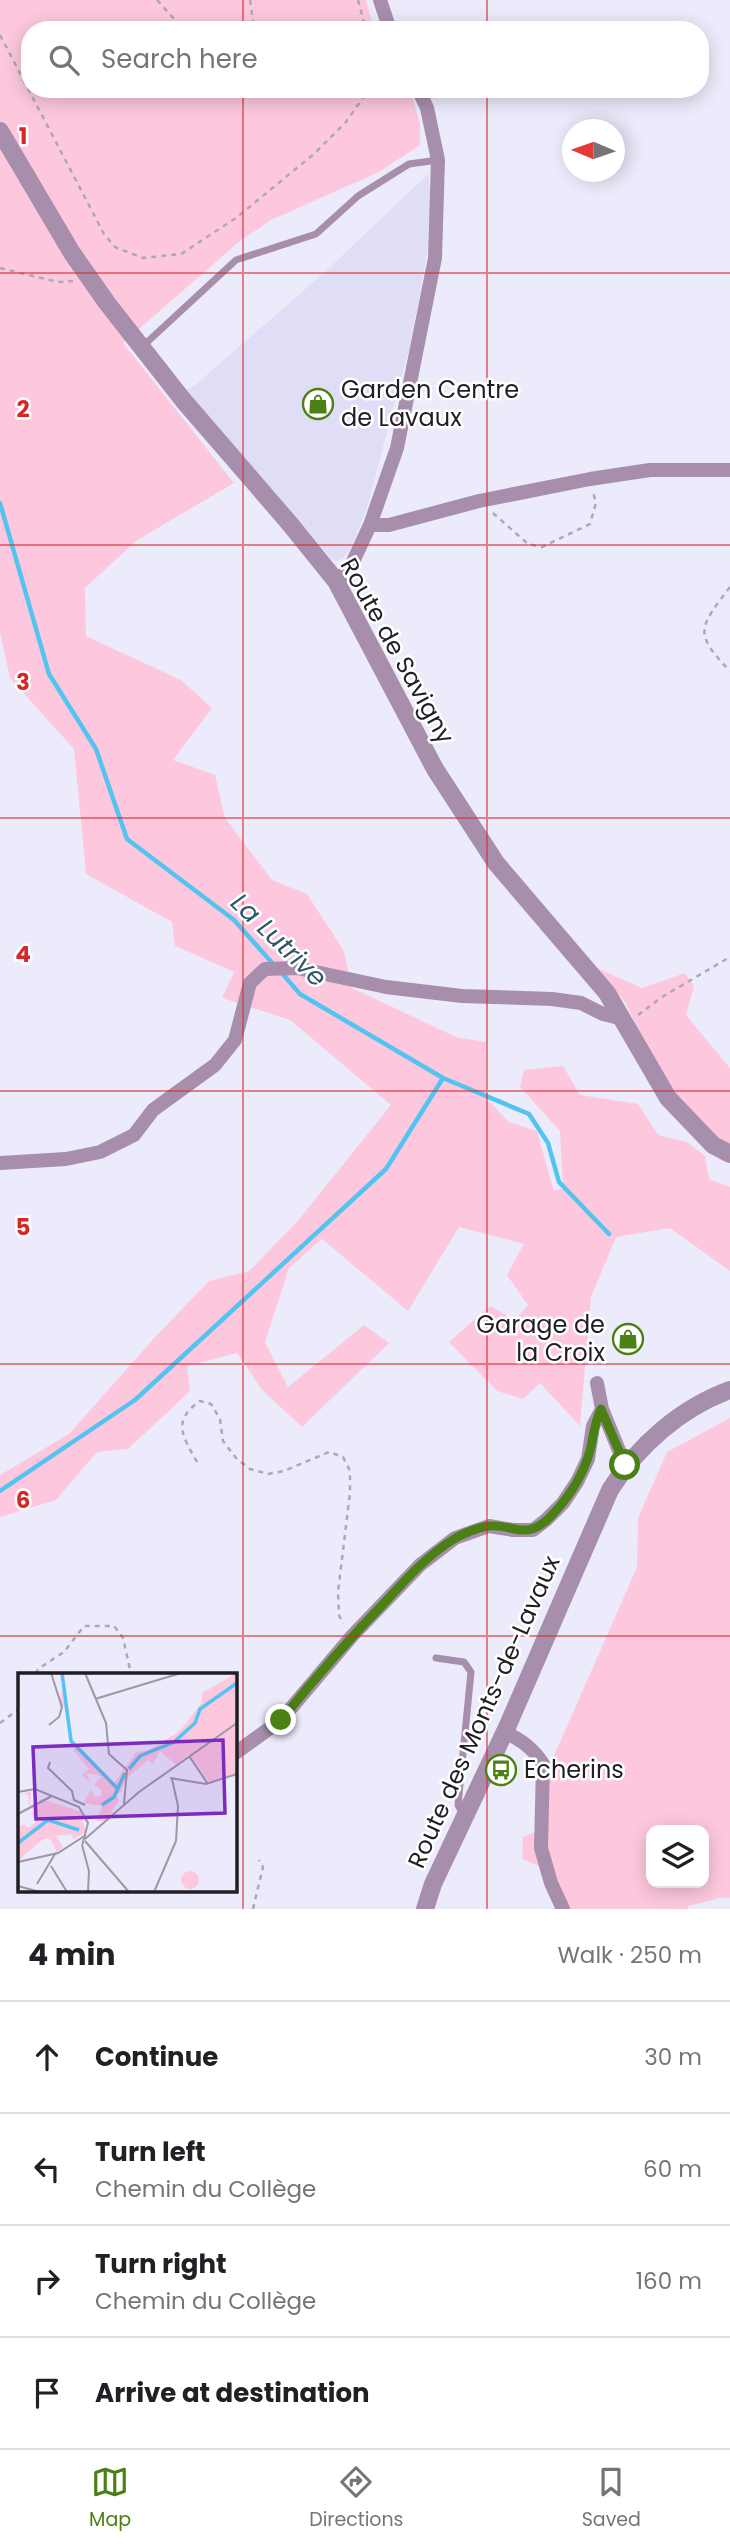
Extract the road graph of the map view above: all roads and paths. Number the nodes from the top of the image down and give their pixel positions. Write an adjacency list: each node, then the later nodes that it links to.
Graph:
1 (157, 0): 5 (path)
2 (250, 0): 6 (path)
3 (358, 0): 7 (path)
4 (380, 0): 8 (street)
5 (176, 21)
6 (253, 21)
7 (364, 21)
8 (387, 21)
9 (0, 35): 10 (path)
10 (21, 75)
11 (33, 98): 12 (path)
12 (363, 98)
13 (422, 98): 15 (street)
14 (0, 131): 17 (street, Route de Savigny)
15 (438, 160): 18 (lane); 22 (street)
16 (0, 268): 17 (path)
17 (90, 279): 18 (street, Route de Savigny)
18 (142, 347): 23 (street, Route de Savigny)
19 (730, 470): 20 (street)
20 (590, 479): 21 (street); 21 (path)
21 (479, 501): 22 (street)
22 (370, 525): 23 (street)
23 (335, 581): 27 (street, Route de Savigny)
24 (730, 587): 25 (path)
25 (730, 671)
26 (730, 957): 27 (path)
27 (624, 1021): 28 (street, Route de Savigny); 29 (street)
28 (730, 1154)
29 (0, 1163)
30 (597, 1383): 32 (street)
31 (730, 1390): 34 (street, Route des Monts-de-Lavaux)
32 (601, 1409): 34 (street); 35 (street)
33 (197, 1462): 35 (path)
34 (625, 1465): 41 (street, Route des Monts-de-Lavaux)
35 (352, 1636): 42 (street)
36 (436, 1658): 43 (lane)
37 (37, 1673): 38 (path)
38 (131, 1673)
39 (18, 1710): 40 (path)
40 (0, 1723)
41 (505, 1732): 43 (street, Route des Monts-de-Lavaux); 47 (street)
42 (236, 1754)
43 (466, 1818): 46 (street, Route des Monts-de-Lavaux)
44 (259, 1860): 45 (path)
45 (253, 1909)
46 (425, 1909)
47 (564, 1909)

